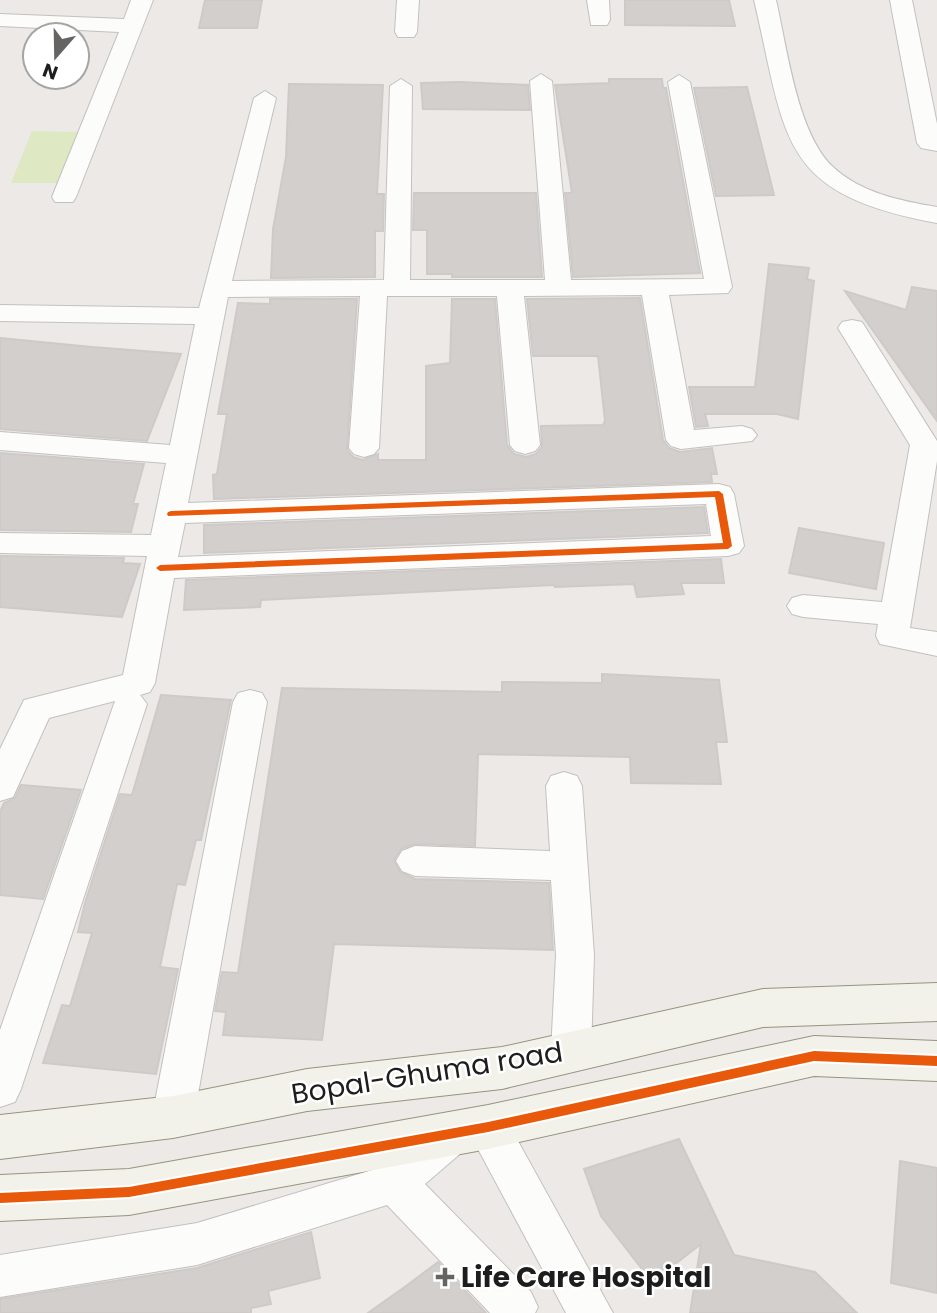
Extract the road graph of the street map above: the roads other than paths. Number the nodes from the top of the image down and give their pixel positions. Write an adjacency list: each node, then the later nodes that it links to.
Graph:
1 (142, 0): 6 (street)
2 (408, 0): 7 (street)
3 (765, 0): 14 (street)
4 (901, 0): 12 (street)
5 (0, 20): 6 (street)
6 (131, 26): 13 (street)
7 (406, 32)
8 (541, 81): 16 (street)
9 (679, 82): 17 (street)
10 (401, 86): 18 (street)
11 (265, 98): 19 (street)
12 (937, 144)
13 (64, 197)
14 (937, 215)
15 (510, 288): 16 (street); 18 (street); 24 (street)
16 (559, 288): 17 (street)
17 (654, 288): 22 (street)
18 (386, 289): 19 (street); 25 (street)
19 (214, 303): 20 (street); 26 (street)
20 (0, 313)
21 (852, 328): 31 (street)
22 (742, 435)
23 (0, 441): 26 (street)
24 (524, 445)
25 (364, 448)
26 (183, 455): 27 (street)
27 (171, 514): 29 (street); 29 (street)
28 (0, 543): 29 (street)
29 (162, 557): 36 (street)
30 (803, 606): 31 (street)
31 (896, 614): 32 (street)
32 (937, 644)
33 (250, 702): 43 (street)
34 (130, 704): 42 (street)
35 (564, 786): 38 (street)
36 (0, 787)
37 (415, 861): 38 (street)
38 (569, 866): 40 (street)
39 (937, 1002): 40 (street, Bopal-Ghuma road)
40 (572, 1052): 43 (street, Bopal-Ghuma road)
41 (937, 1060): 44 (street)
42 (0, 1088)
43 (173, 1116): 45 (street, Bopal-Ghuma road)
44 (470, 1130): 46 (street); 47 (street); 50 (street)
45 (0, 1137)
46 (395, 1183): 48 (street); 49 (street)
47 (0, 1198)
48 (0, 1276)
49 (515, 1307)
50 (590, 1313)

